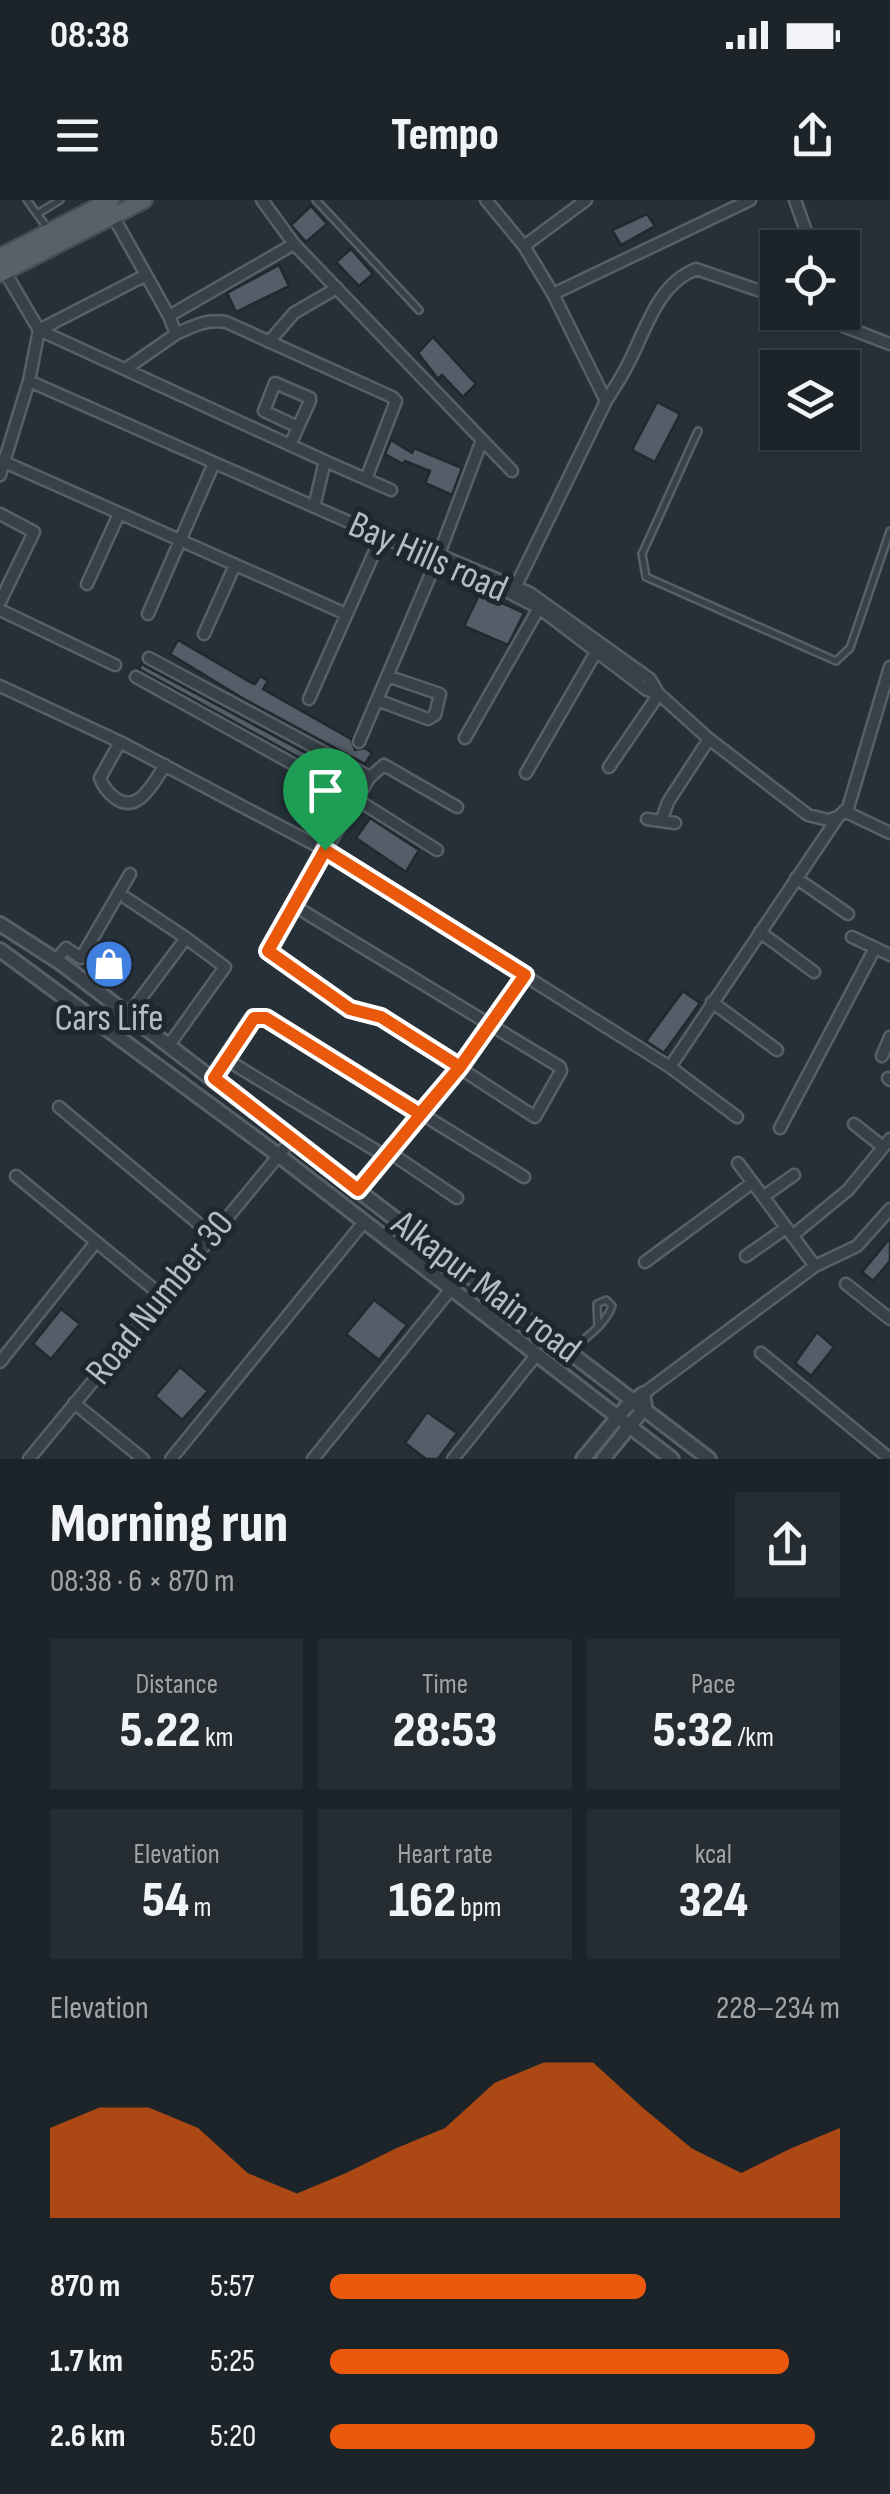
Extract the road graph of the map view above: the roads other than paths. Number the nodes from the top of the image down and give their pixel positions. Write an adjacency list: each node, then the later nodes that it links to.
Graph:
1 (27, 200): 11 (lane)
2 (60, 200): 11 (lane)
3 (144, 200): 10 (main road)
4 (262, 200): 14 (street)
5 (316, 200): 21 (lane)
6 (486, 200): 15 (street)
7 (586, 200): 15 (street)
8 (750, 200): 20 (street)
9 (795, 200): 12 (street)
10 (112, 208): 13 (main road); 16 (main road); 17 (street)
11 (37, 214): 13 (lane)
12 (806, 230)
13 (50, 231): 16 (main road)
14 (294, 244): 18 (street); 22 (street)
15 (524, 246): 20 (street)
16 (2, 267): 23 (street)
17 (146, 275): 22 (street); 23 (street)
18 (337, 288): 26 (street); 33 (street)
19 (760, 292): 30 (street)
20 (553, 294): 30 (street)
21 (420, 310)
22 (169, 316): 25 (street)
23 (39, 330): 28 (street, Bay Hills road); 29 (street)
24 (853, 330): 27 (street)
25 (176, 334): 26 (street); 28 (street)
26 (269, 342): 40 (street)
27 (890, 344)
28 (127, 368): 34 (street, Bay Hills road)
29 (29, 380): 35 (street); 37 (street)
30 (606, 401): 51 (street)
31 (298, 427): 31 (street); 34 (street)
32 (698, 431): 45 (lane)
33 (482, 440): 38 (street); 48 (street)
34 (290, 444): 36 (street, Bay Hills road)
35 (2, 460): 39 (street); 44 (street)
36 (325, 461): 40 (street); 42 (street, Bay Hills road)
37 (214, 463): 42 (street); 47 (street)
38 (512, 471)
39 (0, 475)
40 (366, 479): 41 (street)
41 (390, 490)
42 (314, 507): 46 (street, Bay Hills road)
43 (0, 514): 52 (street)
44 (119, 514): 47 (street); 50 (street)
45 (890, 531)
46 (382, 535): 48 (street, Bay Hills road); 56 (street)
47 (180, 542): 49 (street); 55 (street)
48 (437, 557): 51 (street); 62 (street)
49 (235, 565): 56 (street); 57 (street)
50 (87, 584)
51 (514, 590): 53 (street, Bay Hills road); 66 (street)
52 (0, 602)
53 (539, 608): 58 (street, Bay Hills road); 69 (street)
54 (0, 610): 60 (street)
55 (148, 614)
56 (346, 614): 67 (street)
57 (204, 634)
58 (596, 652): 66 (street, Bay Hills road); 75 (street)
59 (149, 658): 76 (street)
60 (115, 665)
61 (890, 668): 65 (street)
62 (387, 676): 68 (street); 68 (street)
63 (136, 677): 77 (street)
64 (0, 686): 71 (street)
65 (886, 690): 79 (street)
66 (659, 694): 70 (street, Bay Hills road); 74 (street)
67 (309, 700)
68 (377, 700): 72 (street)
69 (466, 738)
70 (709, 739): 79 (street, Bay Hills road); 80 (street)
71 (120, 742): 73 (street); 73 (street)
72 (359, 742)
73 (165, 766): 84 (street)
74 (609, 767)
75 (526, 773)
76 (370, 777): 77 (street); 78 (street)
77 (356, 799): 84 (street); 85 (street)
78 (457, 807)
79 (841, 814): 83 (street, Bay Hills road); 87 (street)
80 (662, 819): 81 (street); 82 (street)
81 (647, 820)
82 (675, 823)
83 (890, 833)
84 (325, 850): 89 (street); 100 (street)
85 (437, 850)
86 (130, 874): 98 (street)
87 (796, 878): 90 (street); 92 (street)
88 (126, 898): 94 (street)
89 (298, 903): 103 (street); 109 (street)
90 (848, 914)
91 (0, 924): 98 (street, Alkapur Main road)
92 (760, 932): 99 (street); 101 (street)
93 (852, 937): 95 (street)
94 (186, 938): 102 (street); 105 (street)
95 (875, 948): 97 (street); 116 (street)
96 (0, 950): 120 (street, Alkapur Main road)
97 (890, 956)
98 (56, 959): 102 (street, Alkapur Main road)
99 (814, 972)
100 (525, 975): 103 (street); 110 (street)
101 (712, 1002): 106 (street); 110 (street)
102 (129, 1014): 105 (street, Alkapur Main road)
103 (492, 1024): 109 (street); 109 (street)
104 (890, 1037): 107 (street)
105 (169, 1044): 111 (street, Alkapur Main road)
106 (777, 1050)
107 (882, 1056)
108 (227, 1060): 111 (street); 113 (street); 119 (street)
109 (460, 1067): 113 (street)
110 (670, 1068): 114 (street)
111 (214, 1078): 117 (street, Alkapur Main road)
112 (60, 1107): 132 (street)
113 (420, 1114): 119 (street); 124 (street)
114 (736, 1117)
115 (854, 1124): 118 (street)
116 (780, 1128)
117 (292, 1138): 120 (street, Road Number 30); 126 (street, Alkapur Main road)
118 (886, 1143): 131 (street)
119 (387, 1154): 126 (street); 128 (street)
120 (278, 1155): 130 (street, Alkapur Main road); 132 (street, Road Number 30)
121 (738, 1164): 125 (street)
122 (794, 1174): 127 (street)
123 (16, 1176): 133 (street)
124 (524, 1177)
125 (752, 1183): 127 (street); 135 (street)
126 (358, 1190): 142 (street, Alkapur Main road)
127 (763, 1197): 131 (street)
128 (457, 1198)
129 (890, 1209): 136 (street)
130 (364, 1222): 138 (street, Alkapur Main road); 151 (street)
131 (789, 1232): 134 (street); 136 (street)
132 (212, 1235): 139 (street, Road Number 30)
133 (96, 1242): 139 (street); 145 (street)
134 (746, 1256)
135 (645, 1262)
136 (815, 1266): 146 (street)
137 (846, 1284): 140 (street)
138 (451, 1289): 144 (street, Alkapur Main road); 152 (street)
139 (162, 1296): 147 (street, Road Number 30)
140 (890, 1320)
141 (598, 1326): 141 (lane); 142 (lane)
142 (571, 1351): 146 (street, Alkapur Main road)
143 (761, 1353): 158 (street)
144 (537, 1354): 148 (street, Alkapur Main road); 153 (street)
145 (0, 1362)
146 (641, 1400): 148 (street); 157 (street, Alkapur Main road)
147 (74, 1403): 149 (street, Road Number 30); 150 (street)
148 (623, 1422): 154 (street); 155 (street); 156 (street, Alkapur Main road)
149 (28, 1459)
150 (143, 1459)
151 (171, 1459)
152 (314, 1459)
153 (453, 1459)
154 (583, 1459)
155 (603, 1459)
156 (672, 1459)
157 (709, 1459)
158 (890, 1459)

